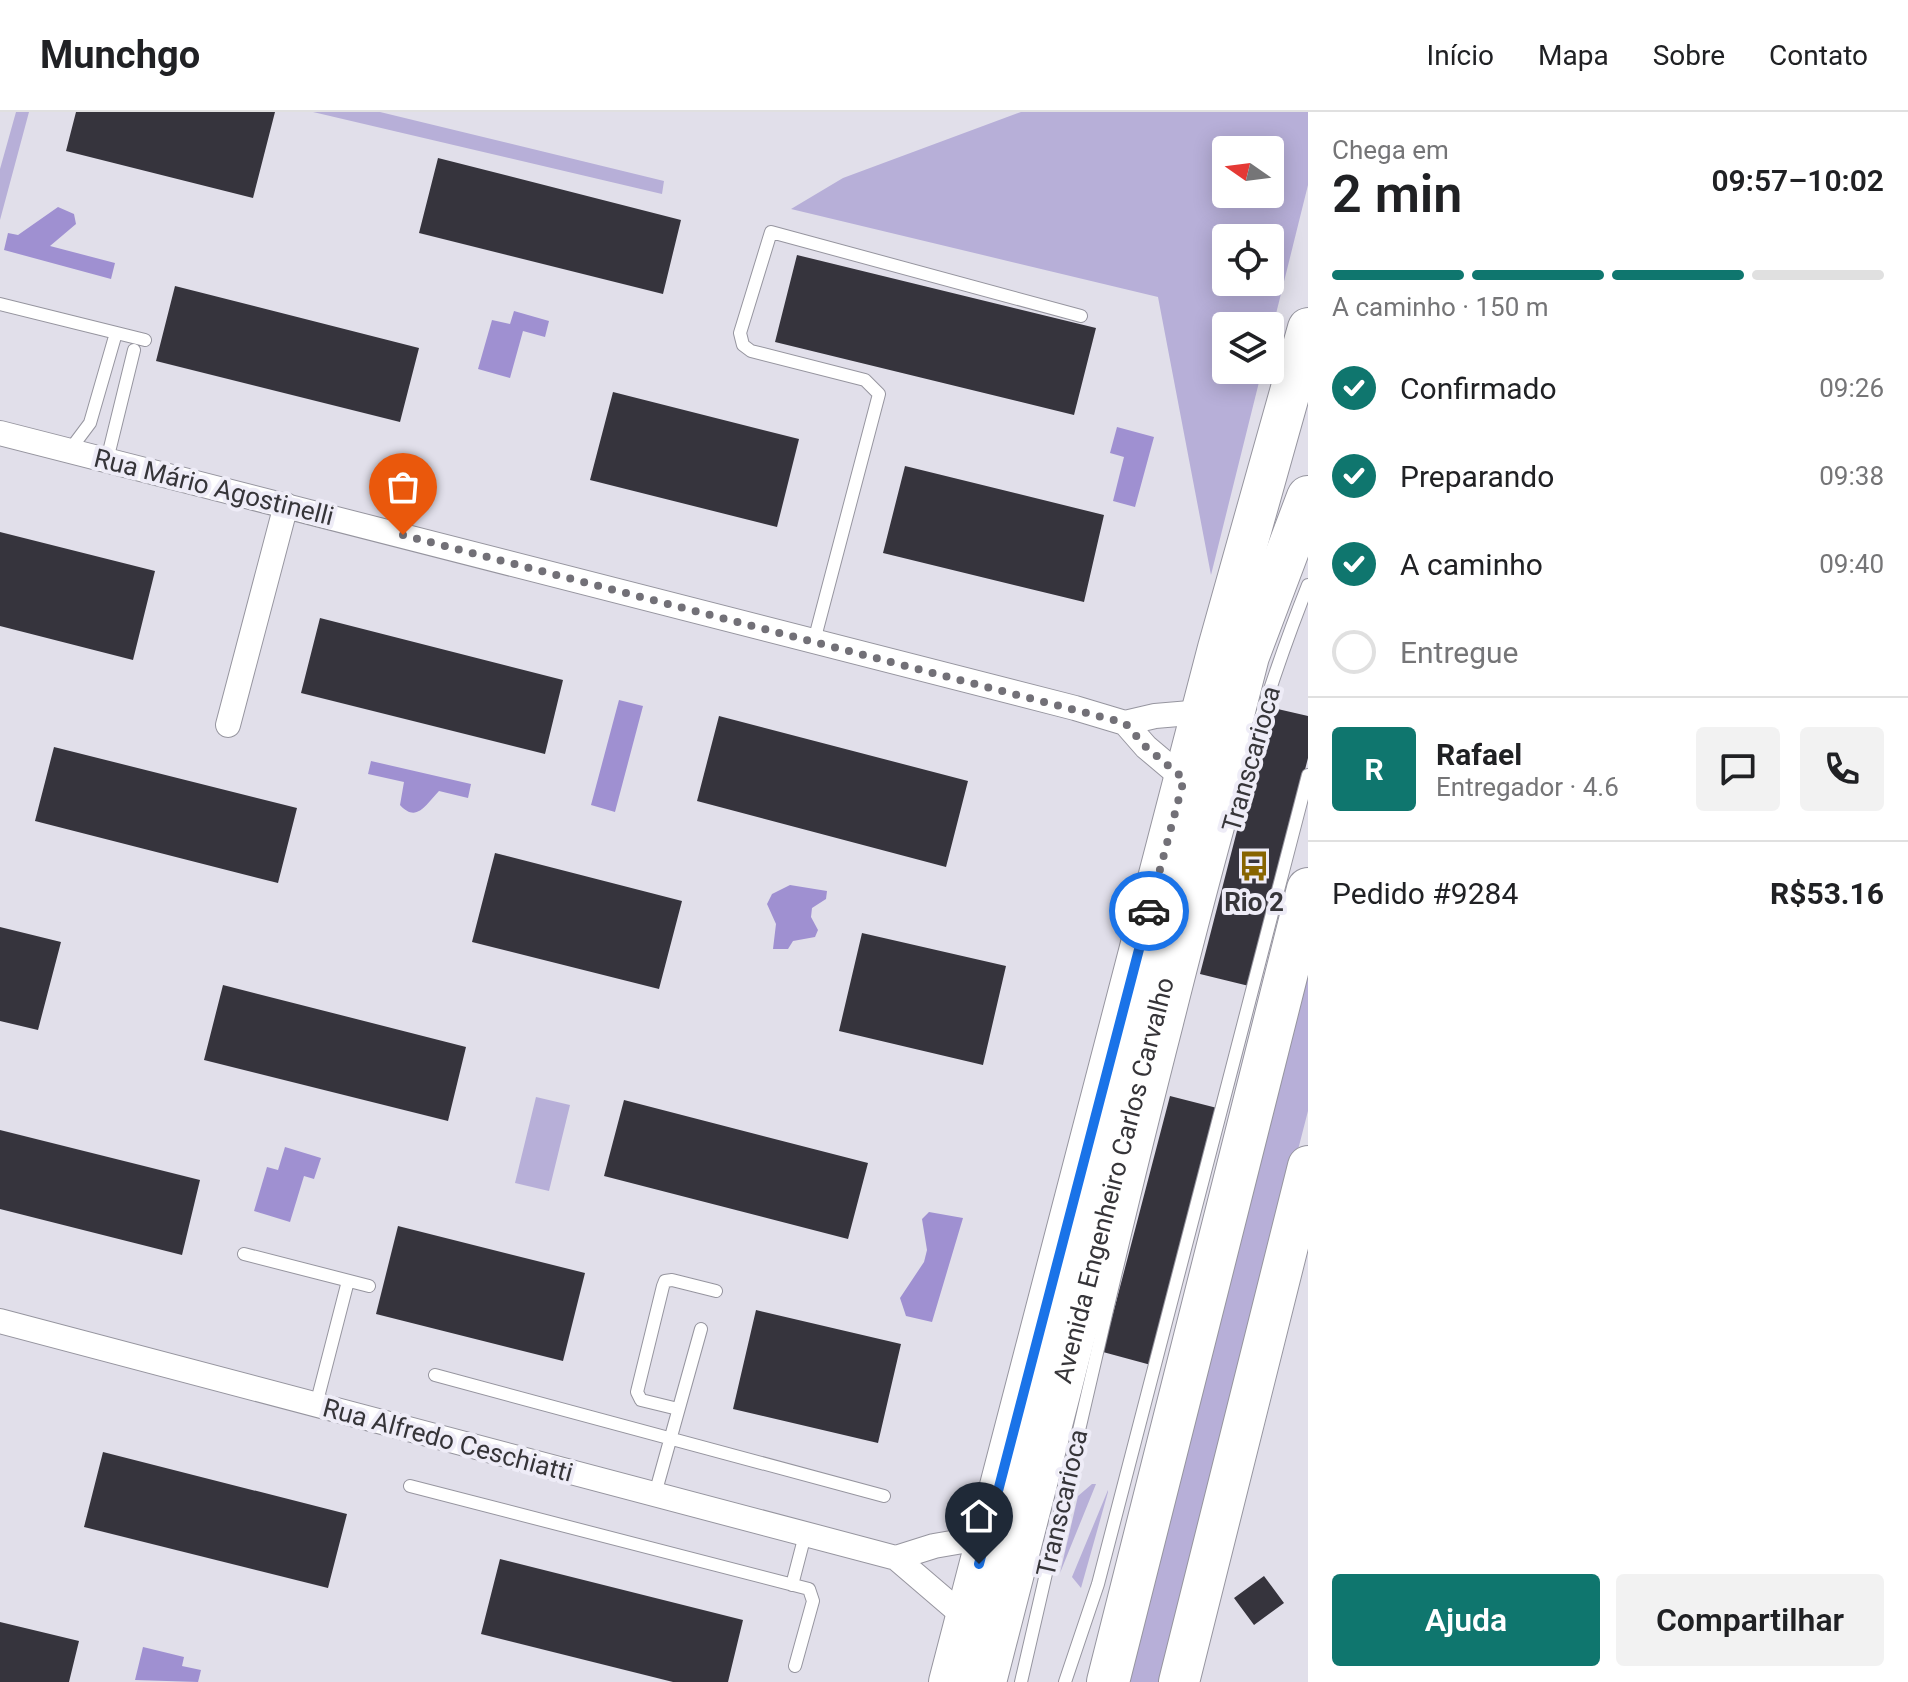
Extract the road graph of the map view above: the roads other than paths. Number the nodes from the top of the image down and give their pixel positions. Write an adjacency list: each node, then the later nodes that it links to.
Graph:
1 (0, 304): 4 (lane)
2 (1081, 316): 13 (lane)
3 (1308, 328): 14 (main road, Avenida Engenheiro Carlos Carvalho)
4 (116, 333): 5 (lane); 8 (lane)
5 (145, 340)
6 (134, 350): 9 (lane)
7 (0, 433): 8 (street, Rua Mário Agostinelli)
8 (69, 451): 9 (street, Rua Mário Agostinelli)
9 (107, 460): 11 (street, Rua Mário Agostinelli)
10 (1308, 497): 41 (highway, Avenida Engenheiro Carlos Carvalho)
11 (286, 505): 13 (street, Rua Mário Agostinelli); 16 (street)
12 (1308, 585): 42 (lane, Transcarioca)
13 (814, 641): 15 (street, Rua Mário Agostinelli)
14 (1202, 712): 15 (street, Rua Mário Agostinelli); 18 (main road, Avenida Engenheiro Carlos Carvalho)
15 (1125, 723): 18 (street)
16 (228, 725)
17 (1308, 775): 43 (lane, Transcarioca)
18 (1184, 779): 35 (main road, Avenida Engenheiro Carlos Carvalho)
19 (1308, 889): 44 (highway)
20 (1308, 1166): 45 (main road)
21 (244, 1254): 22 (lane)
22 (348, 1281): 23 (lane); 28 (lane)
23 (369, 1286)
24 (716, 1291): 29 (lane)
25 (1, 1326): 28 (street, Rua Alfredo Ceschiatti)
26 (701, 1329): 29 (lane)
27 (435, 1375): 30 (lane)
28 (316, 1405): 32 (street, Rua Alfredo Ceschiatti)
29 (678, 1409): 30 (lane)
30 (670, 1439): 32 (lane); 33 (lane)
31 (410, 1486): 37 (lane)
32 (655, 1494): 34 (street, Rua Alfredo Ceschiatti)
33 (884, 1496)
34 (805, 1535): 36 (street, Rua Alfredo Ceschiatti); 37 (lane)
35 (986, 1537): 36 (street); 38 (main road, Avenida Engenheiro Carlos Carvalho)
36 (896, 1558): 38 (street, Rua Alfredo Ceschiatti)
37 (792, 1585): 39 (lane)
38 (966, 1618): 40 (main road, Avenida Engenheiro Carlos Carvalho)
39 (795, 1666)
40 (949, 1682)
41 (985, 1682)
42 (1021, 1682)
43 (1065, 1682)
44 (1108, 1682)
45 (1179, 1682)

